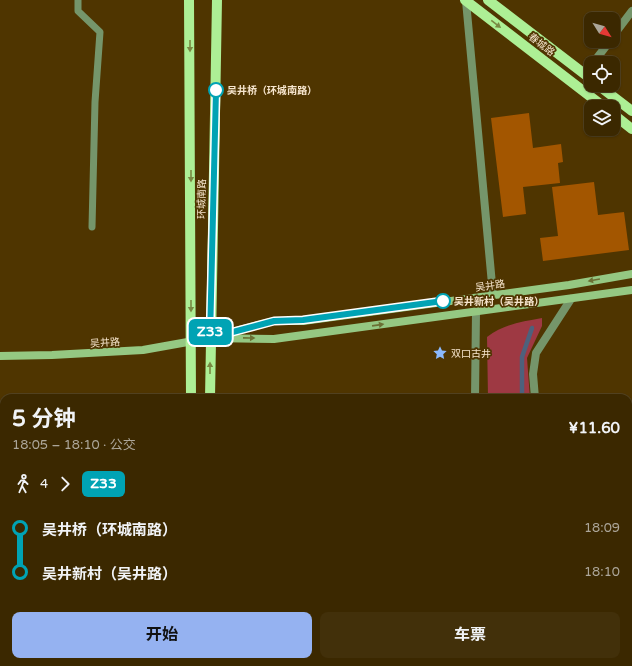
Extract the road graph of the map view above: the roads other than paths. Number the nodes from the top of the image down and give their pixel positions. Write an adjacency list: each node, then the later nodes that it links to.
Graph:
1 (78, 0): 16 (lane)
2 (190, 0): 23 (main road, 环城南路, one-way to 23)
3 (217, 0): 22 (main road, 环城南路)
4 (466, 0): 12 (main road, 春城路, one-way to 12); 19 (street)
5 (488, 0): 10 (main road, 春城路)
6 (632, 11): 7 (street)
7 (620, 27)
8 (605, 48): 9 (street)
9 (598, 56)
10 (584, 74)
11 (607, 92): 13 (main road)
12 (595, 100)
13 (632, 111)
14 (620, 120): 15 (main road)
15 (632, 129)
16 (92, 227)
17 (632, 274): 19 (street, 吴井路, one-way to 19)
18 (632, 290): 20 (street, 吴井路)
19 (493, 295): 22 (street, 吴井路)
20 (571, 299): 21 (street, 吴井路); 28 (street)
21 (476, 312): 22 (street, 吴井路, one-way to 21); 27 (street)
22 (210, 338): 23 (street, 吴井路); 26 (main road, 环城南路, one-way to 22)
23 (192, 340): 24 (street, 吴井路); 25 (main road, 环城南路)
24 (0, 356)
25 (191, 394)
26 (210, 394)
27 (475, 394)
28 (535, 394)

